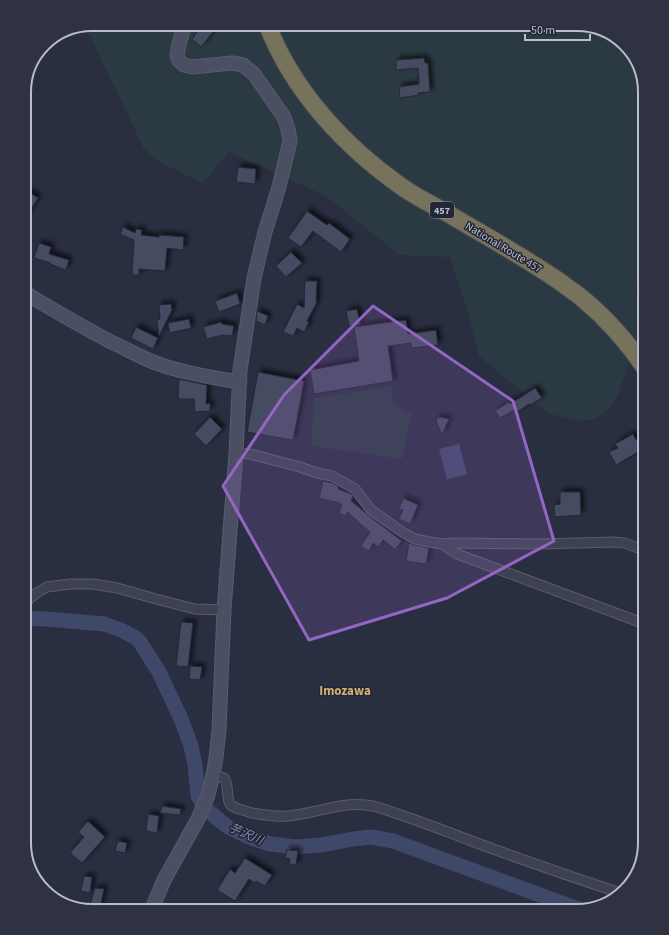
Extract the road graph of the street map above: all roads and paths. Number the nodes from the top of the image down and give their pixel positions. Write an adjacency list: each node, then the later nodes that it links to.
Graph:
1 (183, 31): 5 (street)
2 (270, 31): 4 (highway, National Route 457 / 457)
3 (31, 296): 5 (street)
4 (638, 358)
5 (240, 382): 6 (street)
6 (236, 453): 7 (street); 10 (street)
7 (442, 544): 8 (street); 11 (street)
8 (638, 548)
9 (31, 598): 10 (street)
10 (224, 610): 12 (street)
11 (638, 621)
12 (213, 776): 13 (street); 14 (street)
13 (614, 891)
14 (154, 904)

